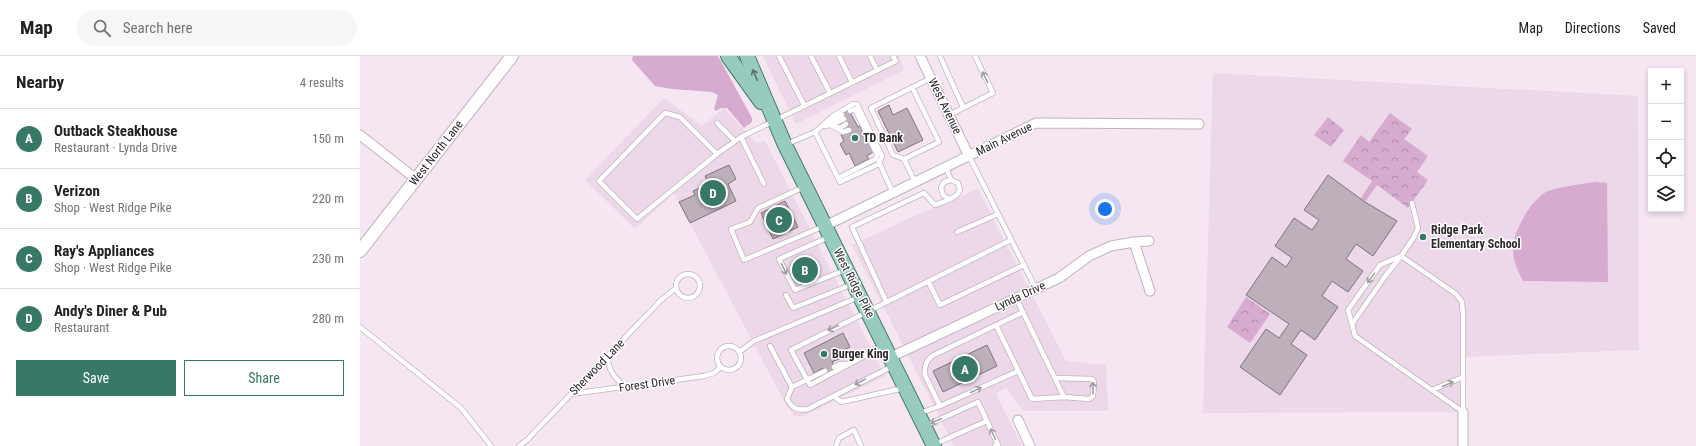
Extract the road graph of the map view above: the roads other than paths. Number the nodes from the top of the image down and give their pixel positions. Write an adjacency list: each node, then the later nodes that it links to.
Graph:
1 (512, 56): 43 (main road, West North Lane)
2 (728, 56): 23 (main road, West Ridge Pike)
3 (747, 56): 23 (main road, West Ridge Pike, one-way to 3)
4 (779, 56): 17 (lane)
5 (812, 56): 16 (lane)
6 (839, 56): 14 (lane)
7 (870, 56): 12 (lane)
8 (893, 56): 12 (lane)
9 (920, 56): 13 (street, West Avenue)
10 (940, 56): 18 (lane)
11 (975, 56): 18 (lane, one-way to 11)
12 (878, 70): 14 (lane)
13 (931, 78): 15 (lane); 20 (street, West Avenue)
14 (852, 82): 16 (lane)
15 (912, 87): 40 (lane); 40 (lane)
16 (830, 93): 17 (lane)
17 (804, 105): 23 (lane)
18 (963, 107): 20 (lane)
19 (851, 113): 21 (lane)
20 (949, 115): 39 (street, West Avenue)
21 (858, 116): 24 (lane); 26 (lane)
22 (843, 117): 27 (lane)
23 (774, 120): 34 (lane); 36 (main road, West Ridge Pike)
24 (854, 120)
25 (717, 123): 35 (lane)
26 (862, 123): 30 (lane); 38 (lane)
27 (828, 124): 28 (lane); 31 (lane); 32 (lane); 41 (lane)
28 (846, 124)
29 (1199, 124): 39 (street, Main Avenue)
30 (857, 126)
31 (849, 130)
32 (815, 132): 36 (lane); 44 (lane)
33 (360, 136): 43 (street)
34 (741, 138): 35 (lane); 47 (lane)
35 (735, 141): 37 (lane)
36 (785, 145): 48 (main road, West Ridge Pike)
37 (717, 154): 37 (lane)
38 (878, 155): 41 (lane); 44 (lane)
39 (969, 156): 42 (street, Main Avenue); 53 (lane)
40 (904, 159): 46 (lane)
41 (879, 164): 44 (lane); 49 (lane)
42 (946, 168): 45 (lane); 46 (street, Main Avenue)
43 (416, 179): 60 (main road, West North Lane)
44 (839, 180)
45 (951, 180): 50 (lane); 50 (lane)
46 (915, 182): 49 (street, Main Avenue)
47 (764, 184)
48 (806, 186): 55 (main road, West Ridge Pike); 55 (lane)
49 (893, 193): 51 (street, Main Avenue)
50 (949, 198): 54 (lane)
51 (872, 203): 54 (lane); 55 (street, Main Avenue)
52 (1412, 203): 61 (lane)
53 (998, 214): 56 (lane); 57 (lane)
54 (878, 215): 72 (lane)
55 (828, 231): 63 (main road, West Ridge Pike); 63 (lane, one-way to 63)
56 (958, 232)
57 (1011, 240): 62 (lane); 64 (lane)
58 (1134, 242): 59 (street, Lynda Drive); 67 (street, Lynda Drive); 68 (street)
59 (1149, 242)
60 (360, 251)
61 (1401, 256): 75 (lane); 75 (lane, one-way to 75); 87 (lane)
62 (1024, 265): 64 (lane); 67 (lane)
63 (847, 269): 65 (main road, West Ridge Pike)
64 (928, 281): 72 (lane)
65 (854, 283): 69 (lane); 70 (main road, West Ridge Pike)
66 (676, 288): 66 (lane); 80 (lane, Sherwood Lane)
67 (1036, 289): 71 (street, Lynda Drive)
68 (1150, 291)
69 (786, 294)
70 (861, 297): 73 (main road, West Ridge Pike); 79 (lane)
71 (1016, 298): 74 (lane); 81 (street, Lynda Drive)
72 (886, 301): 73 (lane)
73 (868, 311): 81 (main road, West Ridge Pike); 89 (lane, one-way to 89)
74 (1023, 312): 76 (lane); 88 (lane)
75 (1352, 324): 93 (lane)
76 (996, 326): 85 (lane); 97 (lane)
77 (360, 328): 104 (lane)
78 (770, 346): 91 (lane)
79 (739, 352): 83 (lane); 83 (lane)
80 (608, 355): 90 (lane); 94 (lane, Sherwood Lane)
81 (890, 356): 82 (lane); 92 (main road, West Ridge Pike); 95 (lane, one-way to 95)
82 (849, 364): 84 (lane); 89 (lane)
83 (721, 367): 90 (lane, Forest Drive)
84 (834, 367)
85 (1018, 370): 96 (lane); 97 (lane, one-way to 85)
86 (825, 371): 89 (lane)
87 (1463, 377): 93 (lane, one-way to 87); 98 (lane)
88 (1055, 378): 96 (lane); 96 (lane, one-way to 88)
89 (807, 379): 91 (lane)
90 (625, 387): 94 (lane, Forest Drive)
91 (792, 387): 95 (lane)
92 (906, 387): 95 (lane); 99 (main road, West Ridge Pike)
93 (1432, 390): 98 (lane)
94 (571, 394): 105 (lane, Sherwood Lane)
95 (834, 396)
96 (1064, 397)
97 (940, 406): 99 (lane)
98 (1463, 412): 110 (street)
99 (918, 413): 102 (main road, West Ridge Pike)
100 (1018, 420): 109 (street)
101 (987, 421): 102 (lane, one-way to 102); 103 (lane); 108 (lane, one-way to 101)
102 (925, 426): 103 (main road, West Ridge Pike)
103 (934, 445)
104 (491, 446)
105 (519, 446)
106 (836, 446): 107 (lane)
107 (861, 446)
108 (995, 446)
109 (1030, 446)
110 (1463, 446)

